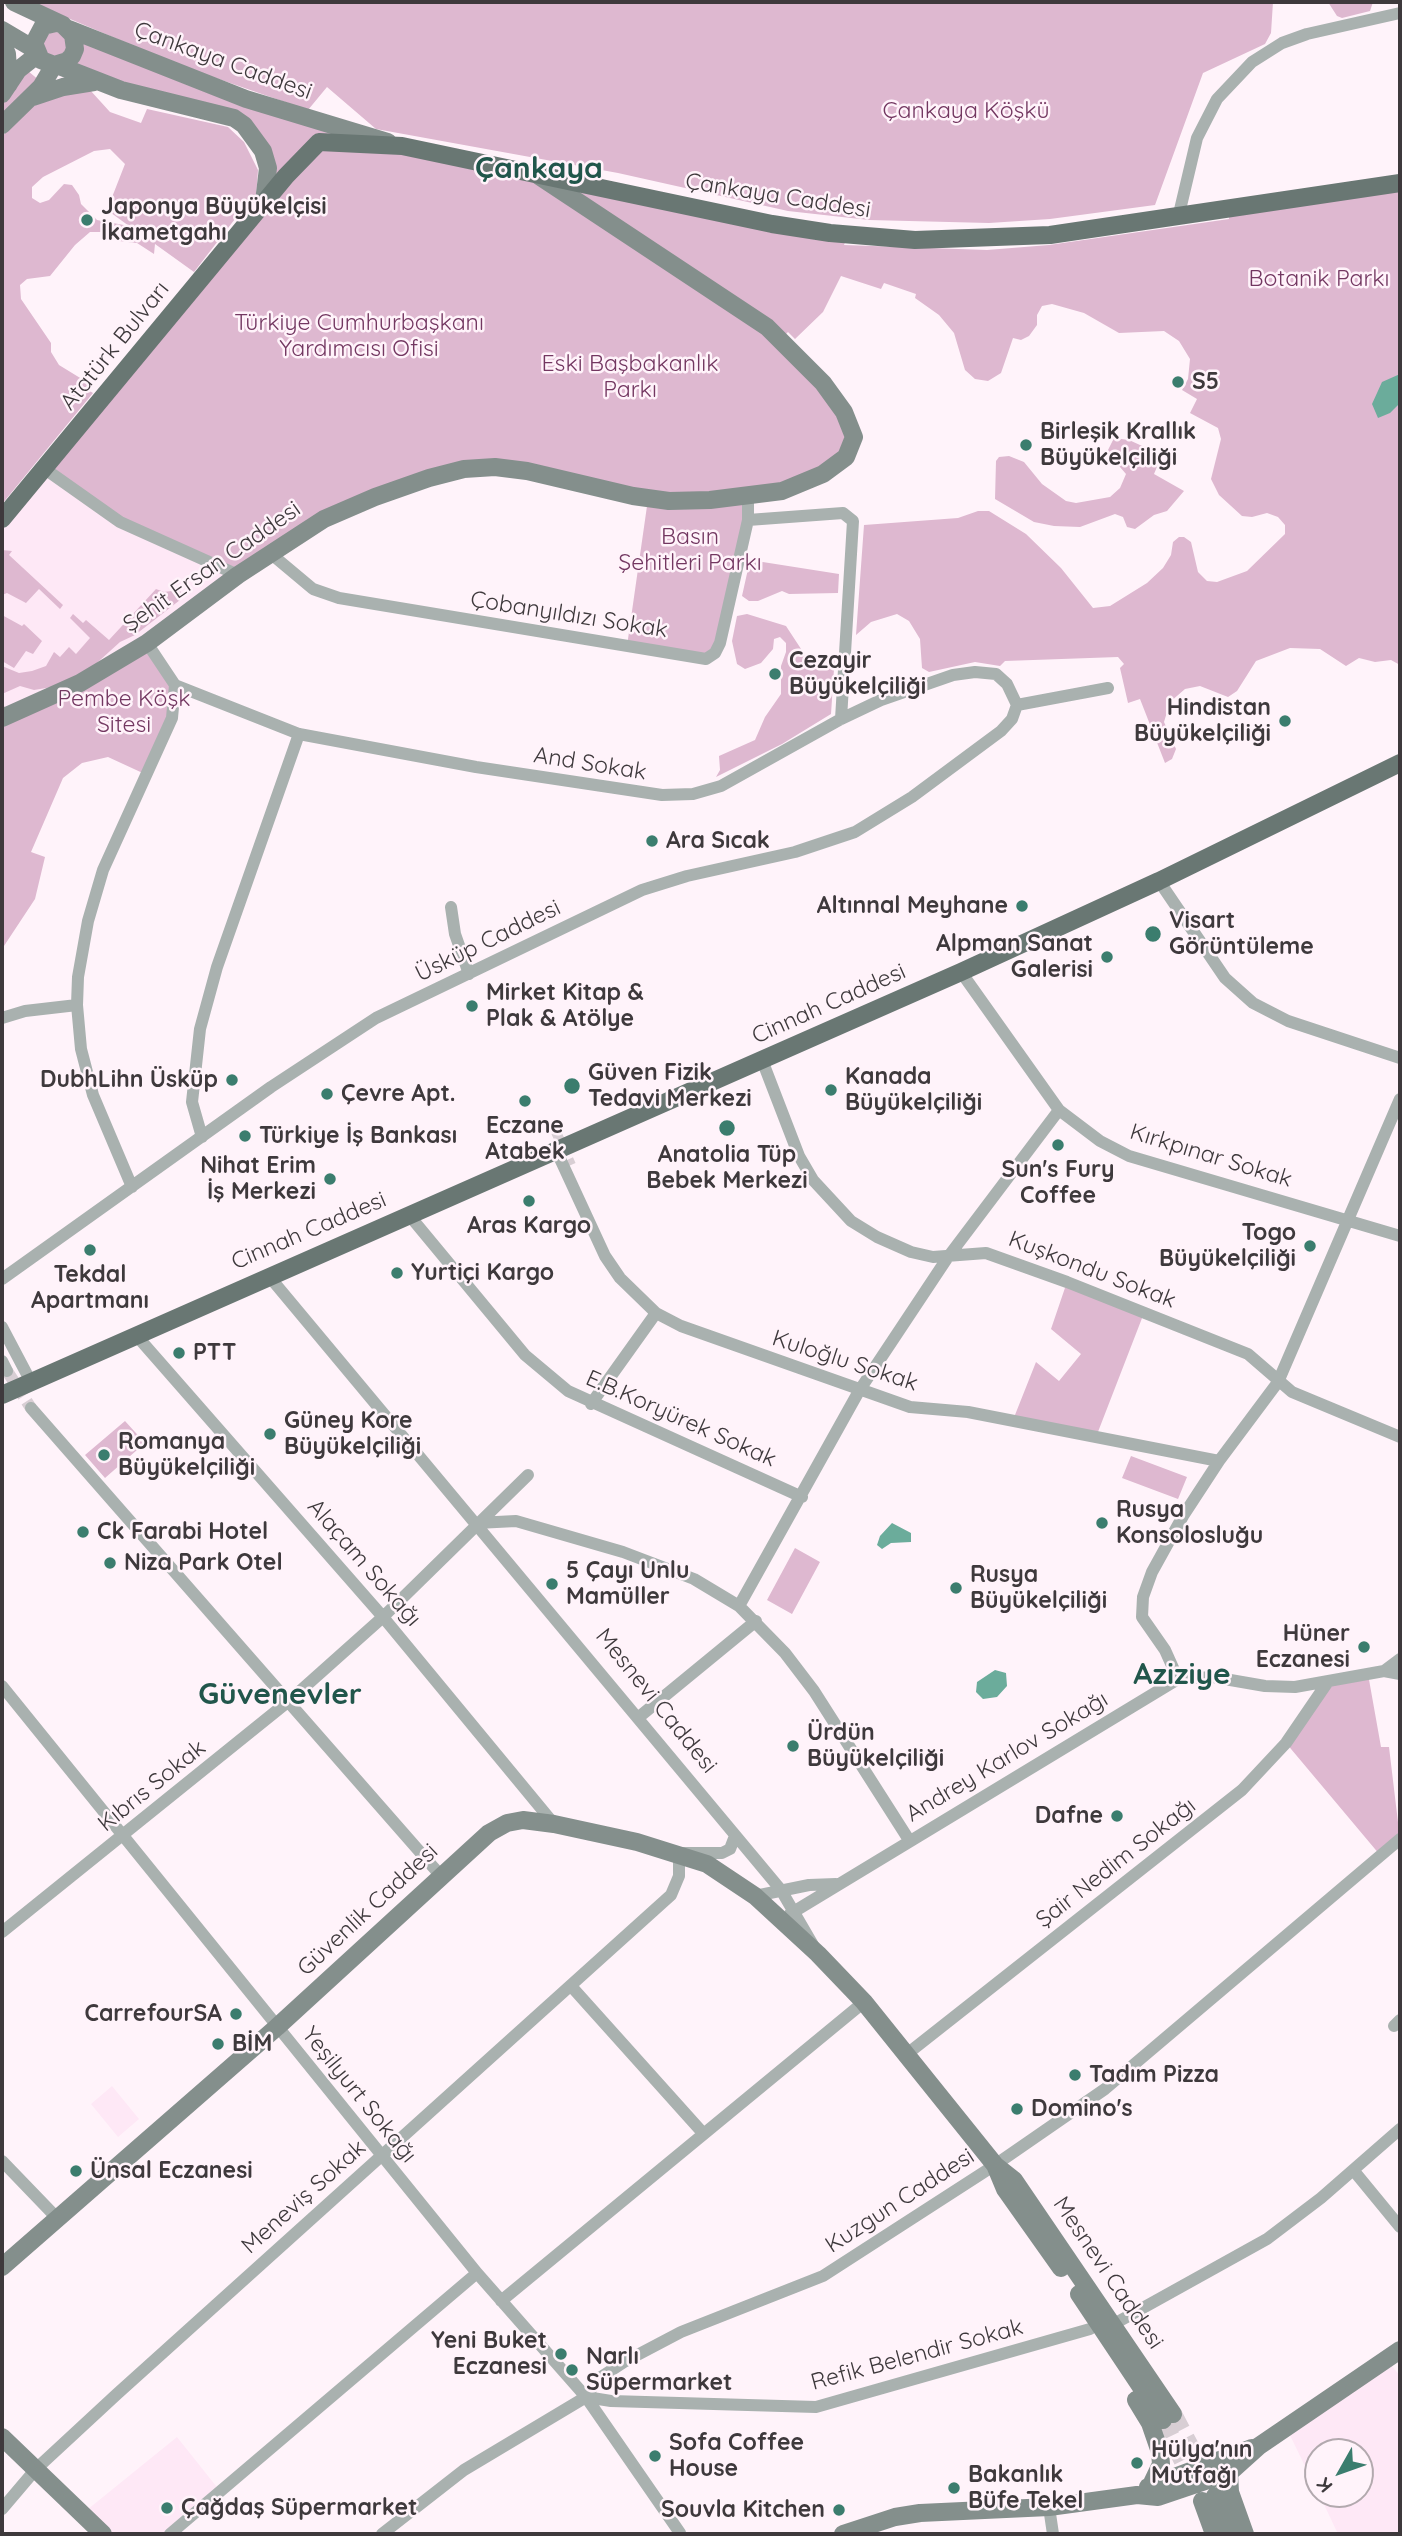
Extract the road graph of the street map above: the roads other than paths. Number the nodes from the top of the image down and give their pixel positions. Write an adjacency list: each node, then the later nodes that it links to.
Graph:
1 (14, 2): 3 (main road, Çankaya Caddesi)
2 (1400, 13): 16 (street)
3 (62, 26): 6 (main road); 7 (main road); 12 (main road, Çankaya Caddesi)
4 (2, 30): 6 (main road)
5 (2, 43): 9 (main road)
6 (36, 52): 7 (main road); 9 (main road)
7 (55, 65): 8 (main road); 10 (main road)
8 (96, 82): 10 (main road); 15 (main road)
9 (5, 89)
10 (30, 98): 11 (main road)
11 (2, 125)
12 (402, 146): 13 (main road, Çankaya Caddesi); 15 (main road, Çankaya Caddesi)
13 (539, 176): 16 (main road, Çankaya Caddesi); 18 (main road, Şehit Ersan Caddesi)
14 (1400, 183): 16 (main road, Çankaya Caddesi)
15 (264, 202): 17 (main road, Atatürk Bulvarı)
16 (1179, 214)
17 (46, 469): 19 (main road, Atatürk Bulvarı); 22 (street)
18 (748, 497): 20 (street, Çobanyıldızı Sokak); 21 (main road, Şehit Ersan Caddesi)
19 (2, 519)
20 (748, 520): 21 (street, Çobanyıldızı Sokak); 28 (street)
21 (270, 553): 22 (main road, Şehit Ersan Caddesi)
22 (238, 575): 23 (main road, Şehit Ersan Caddesi)
23 (147, 643): 24 (street); 27 (main road, Şehit Ersan Caddesi)
24 (175, 685): 29 (street, And Sokak); 35 (street)
25 (1108, 688): 26 (street)
26 (1017, 705): 28 (street, And Sokak); 34 (street, Üsküp Caddesi)
27 (2, 718)
28 (841, 719): 29 (street, And Sokak)
29 (299, 734): 41 (street)
30 (1400, 763): 31 (main road, Cinnah Caddesi)
31 (1159, 881): 33 (main road, Cinnah Caddesi); 37 (street)
32 (451, 906): 34 (street)
33 (961, 972): 38 (main road, Cinnah Caddesi); 40 (street, Kırkpınar Sokak)
34 (468, 974): 41 (street, Üsküp Caddesi)
35 (77, 1005): 36 (street); 43 (street)
36 (2, 1018)
37 (1400, 1058)
38 (762, 1060): 42 (main road, Cinnah Caddesi); 47 (street, Kuşkondu Sokak)
39 (1400, 1099): 45 (street)
40 (1059, 1110): 45 (street, Kırkpınar Sokak); 47 (street)
41 (202, 1138): 43 (street, Üsküp Caddesi)
42 (555, 1150): 44 (main road, Cinnah Caddesi); 50 (street, Kuloğlu Sokak)
43 (132, 1187): 49 (street, Üsküp Caddesi)
44 (408, 1215): 48 (main road, Cinnah Caddesi); 57 (street, E.B.Koryürek Sokak)
45 (1349, 1220): 46 (street, Kırkpınar Sokak); 54 (street)
46 (1400, 1236)
47 (948, 1257): 54 (street, Kuşkondu Sokak); 55 (street)
48 (268, 1275): 52 (main road, Cinnah Caddesi); 63 (street, Mesnevi Caddesi)
49 (2, 1279)
50 (656, 1313): 55 (street, Kuloğlu Sokak); 57 (street)
51 (2, 1327): 53 (street)
52 (136, 1335): 53 (main road, Cinnah Caddesi); 65 (street, Alaçam Sokağı)
53 (31, 1382): 56 (main road, Cinnah Caddesi)
54 (1278, 1382): 59 (street, Kuşkondu Sokak); 60 (street)
55 (859, 1391): 60 (street, Kuloğlu Sokak); 62 (street)
56 (2, 1395)
57 (591, 1404): 62 (street, E.B.Koryürek Sokak)
58 (31, 1408): 73 (street)
59 (1400, 1437)
60 (1219, 1461): 70 (street)
61 (528, 1475): 63 (street, Kıbrıs Sokak)
62 (802, 1496): 64 (street)
63 (476, 1523): 64 (street); 65 (street, Kıbrıs Sokak); 74 (street, Mesnevi Caddesi)
64 (739, 1606): 66 (street)
65 (383, 1617): 73 (street, Kıbrıs Sokak); 75 (street, Alaçam Sokağı)
66 (756, 1621): 74 (street); 79 (street)
67 (1400, 1659): 68 (street)
68 (1384, 1671): 69 (street); 71 (street)
69 (1400, 1674)
70 (1178, 1679): 71 (street); 79 (street, Andrey Karlov Sokağı)
71 (1328, 1683): 91 (street, Şair Nedim Sokağı)
72 (2, 1686): 76 (street, Yeşilyurt Sokağı)
73 (290, 1700): 76 (street, Kıbrıs Sokak); 81 (street)
74 (639, 1717): 77 (street, Mesnevi Caddesi)
75 (554, 1824): 80 (main road, Güvenlik Caddesi); 81 (main road, Güvenlik Caddesi)
76 (124, 1836): 86 (street, Kıbrıs Sokak); 90 (street, Yeşilyurt Sokağı)
77 (735, 1836): 80 (street); 83 (street, Mesnevi Caddesi)
78 (1400, 1839): 96 (street, Kuzgun Caddesi)
79 (909, 1840): 82 (street, Andrey Karlov Sokağı)
80 (679, 1853): 84 (main road, Güvenlik Caddesi); 88 (street, Meneviş Sokak)
81 (441, 1876): 90 (main road, Güvenlik Caddesi)
82 (836, 1884): 83 (street, Andrey Karlov Sokağı); 85 (street, Andrey Karlov Sokağı)
83 (781, 1890): 84 (street, Andrey Karlov Sokağı); 85 (street, Mesnevi Caddesi)
84 (755, 1896): 85 (main road, Güvenlik Caddesi)
85 (787, 1915): 87 (main road, Güvenlik Caddesi)
86 (2, 1932)
87 (818, 1954): 89 (main road, Mesnevi Caddesi)
88 (571, 1986): 93 (street); 94 (street, Meneviş Sokak)
89 (864, 2002): 91 (main road, Mesnevi Caddesi); 93 (street)
90 (277, 2027): 94 (street, Yeşilyurt Sokağı); 98 (main road, Güvenlik Caddesi)
91 (907, 2054): 96 (main road, Mesnevi Caddesi)
92 (1400, 2129): 97 (street)
93 (702, 2133): 103 (street)
94 (382, 2155): 101 (street, Yeşilyurt Sokağı); 110 (street, Meneviş Sokak)
95 (2, 2161): 98 (street)
96 (995, 2165): 102 (main road, Mesnevi Caddesi); 104 (main road, Mesnevi Caddesi); 107 (street, Kuzgun Caddesi)
97 (1354, 2171): 99 (street); 104 (street)
98 (56, 2217): 100 (main road, Güvenlik Caddesi)
99 (1400, 2227)
100 (2, 2267)
101 (477, 2273): 103 (street, Yeşilyurt Sokağı); 119 (street)
102 (1080, 2295): 104 (main road, Mesnevi Caddesi); 105 (main road)
103 (501, 2301): 107 (street, Yeşilyurt Sokağı)
104 (1120, 2321)
105 (1090, 2329): 107 (street, Refik Belendir Sokak); 112 (main road)
106 (1400, 2350): 109 (main road)
107 (586, 2397): 117 (street, Yeşilyurt Sokağı); 120 (street, Kuzgun Caddesi)
108 (2, 2437): 110 (main road)
109 (1259, 2446): 111 (main road); 112 (main road)
110 (36, 2469): 116 (street, Meneviş Sokak); 118 (main road)
111 (1230, 2473): 113 (main road); 114 (main road)
112 (1153, 2483): 113 (main road)
113 (1137, 2495): 115 (main road)
114 (1216, 2496): 123 (main road); 124 (main road); 125 (main road)
115 (1049, 2507): 121 (main road); 122 (street)
116 (2, 2509)
117 (680, 2533)
118 (103, 2534)
119 (170, 2534)
120 (382, 2534)
121 (843, 2534)
122 (1053, 2534)
123 (1214, 2534)
124 (1228, 2534)
125 (1245, 2534)

